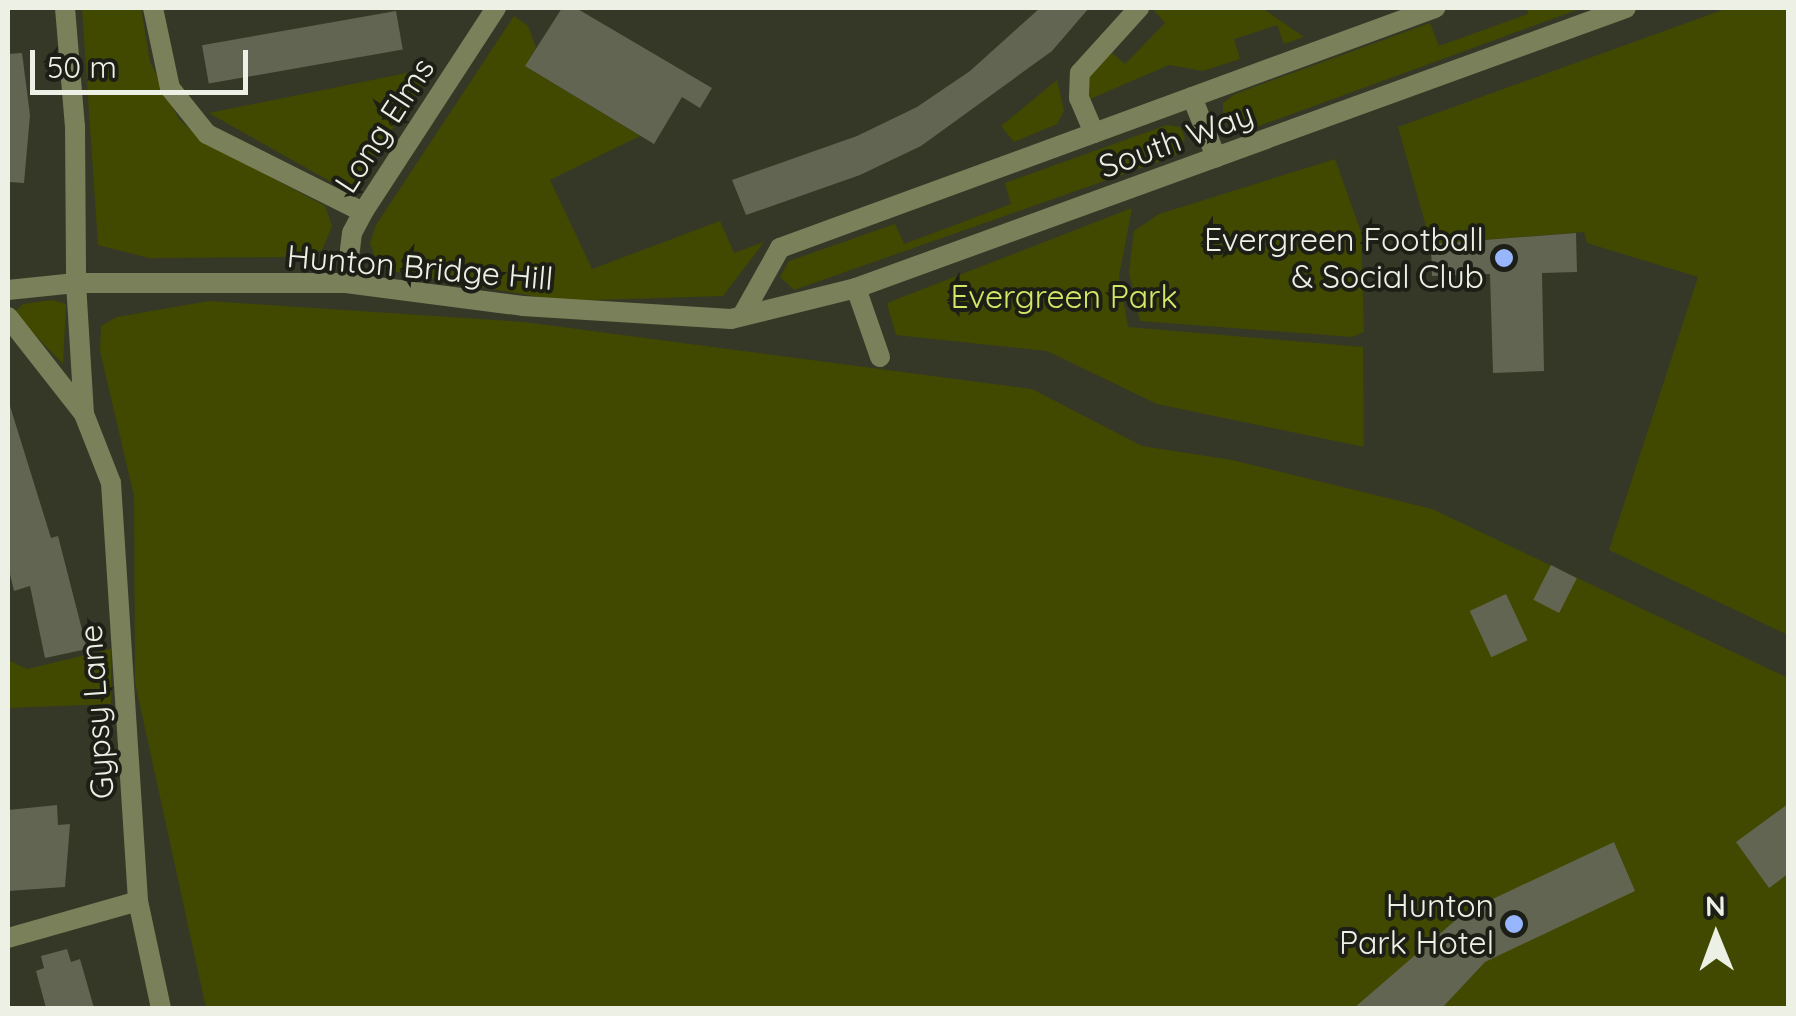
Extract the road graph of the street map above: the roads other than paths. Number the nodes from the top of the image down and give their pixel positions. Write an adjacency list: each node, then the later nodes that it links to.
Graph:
1 (66, 8): 11 (street, Gypsy Lane)
2 (152, 8): 10 (street)
3 (496, 8): 10 (street, Long Elms)
4 (1140, 8): 8 (street)
5 (1436, 8): 7 (street, South Way)
6 (1626, 8): 9 (street, South Way)
7 (1192, 96): 8 (street, South Way); 9 (street)
8 (1094, 132): 15 (street, South Way)
9 (1216, 157): 13 (street, South Way)
10 (362, 212): 12 (street, Long Elms)
11 (76, 283): 12 (street, Hunton Bridge Hill); 14 (street, Hunton Bridge Hill); 19 (street, Gypsy Lane)
12 (346, 283): 17 (street, Hunton Bridge Hill)
13 (856, 288): 15 (street, South Way); 18 (street)
14 (8, 290)
15 (742, 316): 17 (street, South Way)
16 (8, 318): 19 (street, Gypsy Lane)
17 (708, 320)
18 (880, 357)
19 (84, 414): 20 (street, Gypsy Lane)
20 (138, 901): 21 (street); 22 (street, Gypsy Lane)
21 (8, 938)
22 (162, 1008)

